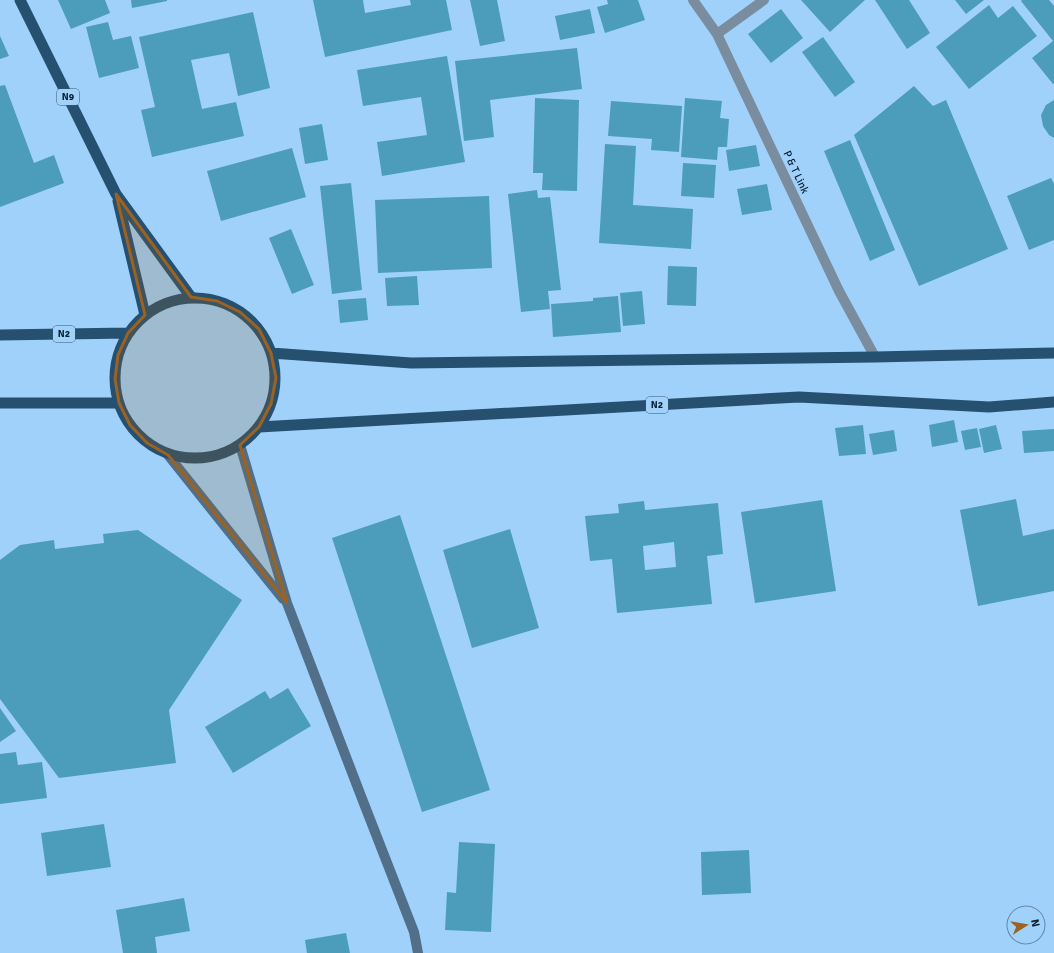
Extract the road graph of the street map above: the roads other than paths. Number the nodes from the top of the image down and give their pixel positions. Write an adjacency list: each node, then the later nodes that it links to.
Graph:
1 (20, 0): 5 (highway, N9)
2 (693, 0): 4 (street, P & T Link)
3 (764, 0): 4 (street)
4 (717, 34): 12 (street, P & T Link)
5 (116, 194): 6 (highway, N9); 7 (highway, N9)
6 (191, 297): 7 (highway); 10 (highway)
7 (145, 315): 8 (highway)
8 (128, 333): 9 (highway, N2); 15 (highway)
9 (0, 335)
10 (271, 353): 12 (highway); 16 (highway)
11 (1054, 353): 12 (highway)
12 (875, 357)
13 (1054, 402): 16 (highway, N2)
14 (0, 403): 15 (highway)
15 (118, 403): 18 (highway)
16 (259, 427): 17 (highway)
17 (240, 445): 18 (highway); 19 (main road)
18 (168, 454): 19 (main road)
19 (287, 603): 20 (main road)
20 (418, 953)

